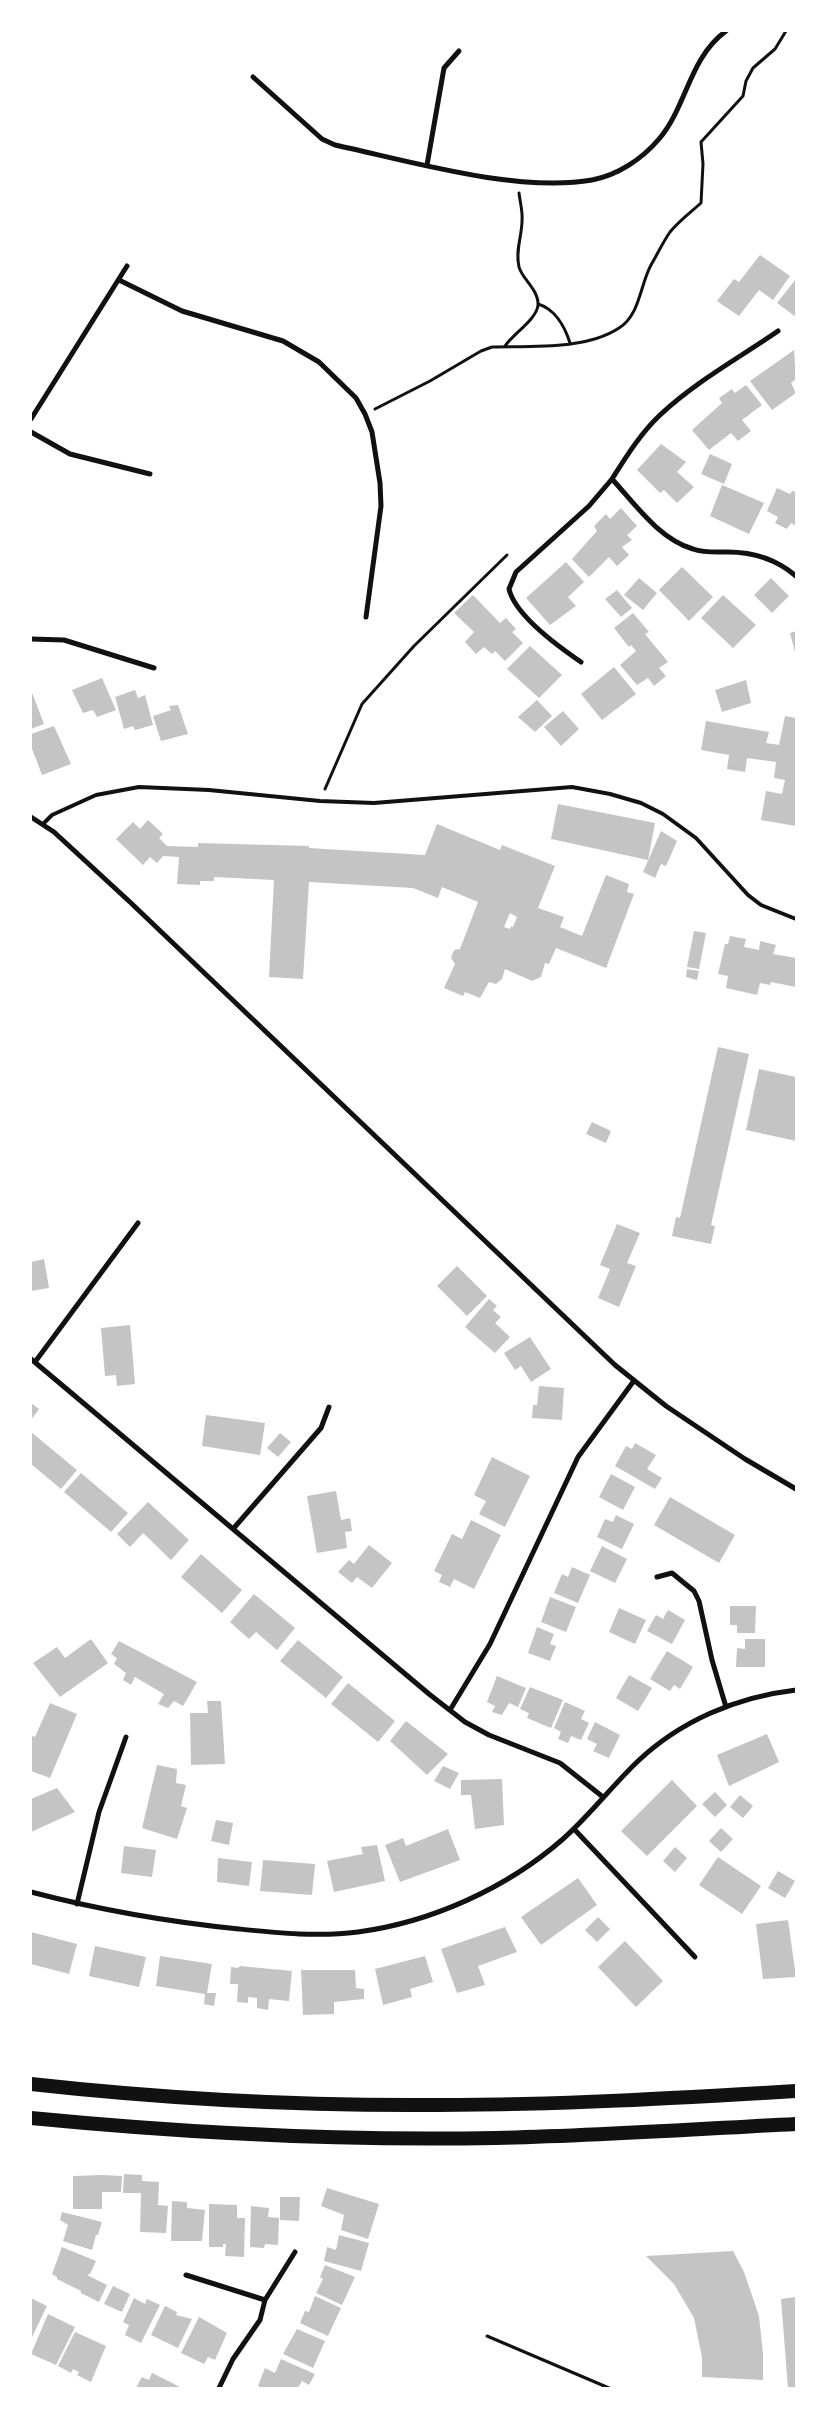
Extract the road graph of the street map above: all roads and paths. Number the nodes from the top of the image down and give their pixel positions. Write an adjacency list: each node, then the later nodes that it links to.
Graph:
1 (726, 31): 6 (street)
2 (786, 31): 11 (path)
3 (459, 51): 5 (street)
4 (253, 77): 5 (street)
5 (427, 165): 6 (street)
6 (517, 180): 9 (path)
7 (127, 266): 8 (street)
8 (119, 280): 13 (street); 14 (street)
9 (538, 304): 11 (path); 12 (path)
10 (778, 332): 17 (street)
11 (570, 344): 12 (path)
12 (504, 347): 13 (path)
13 (365, 414): 20 (street)
14 (31, 420)
15 (31, 432): 16 (street)
16 (150, 474)
17 (612, 479): 19 (street); 22 (street)
18 (507, 555): 24 (path)
19 (796, 576)
20 (366, 617)
21 (31, 638): 23 (street)
22 (581, 662)
23 (154, 668)
24 (320, 802): 26 (lane); 27 (lane)
25 (31, 817): 26 (street)
26 (43, 824): 30 (street)
27 (796, 919)
28 (138, 1223): 29 (street)
29 (33, 1360): 33 (street)
30 (633, 1382): 32 (street); 37 (street)
31 (329, 1407): 33 (street)
32 (796, 1489)
33 (233, 1529): 37 (street)
34 (657, 1577): 36 (street)
35 (796, 1690): 36 (street)
36 (726, 1707): 39 (street)
37 (450, 1710): 39 (street)
38 (126, 1737): 42 (street)
39 (603, 1797): 40 (street)
40 (574, 1829): 42 (street); 43 (street)
41 (31, 1892): 42 (street)
42 (76, 1904)
43 (696, 1957)
44 (31, 2084): 45 (highway)
45 (796, 2091)
46 (31, 2118): 47 (highway)
47 (796, 2124)
48 (295, 2252): 50 (street)
49 (186, 2275): 50 (street)
50 (265, 2300): 52 (street)
51 (487, 2336): 53 (path)
52 (219, 2388)
53 (609, 2388)

